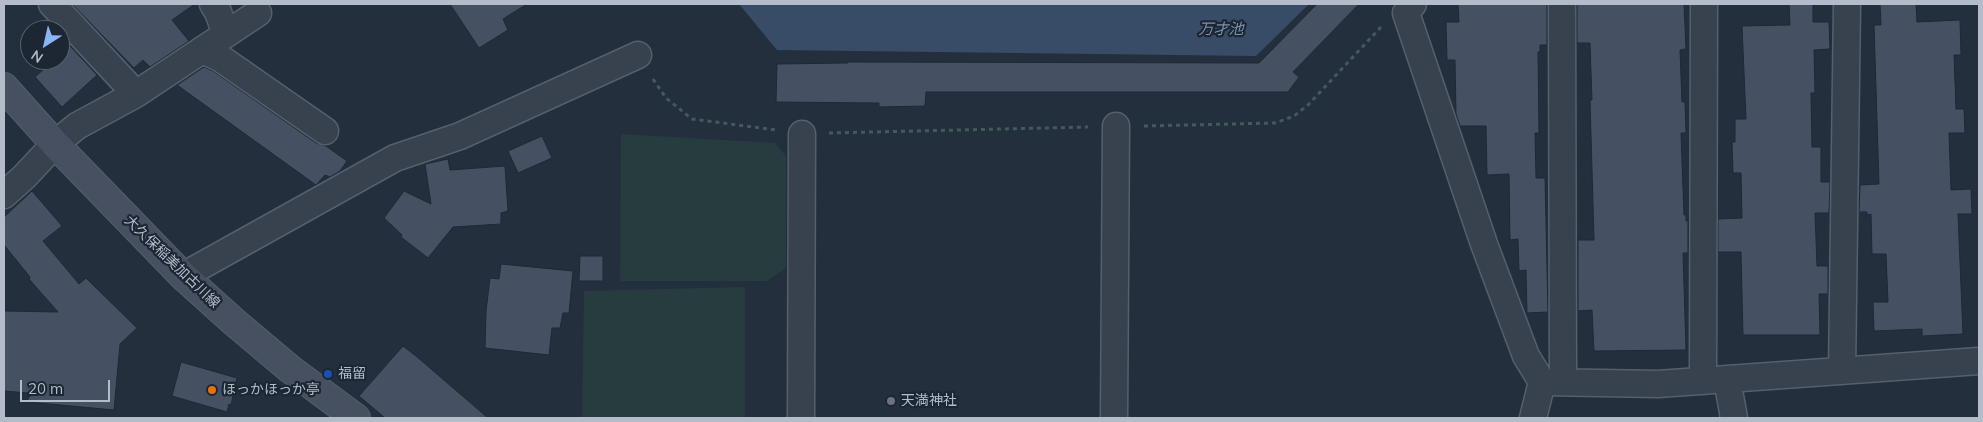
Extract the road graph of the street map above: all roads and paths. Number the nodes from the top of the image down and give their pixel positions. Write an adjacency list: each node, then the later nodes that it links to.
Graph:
1 (52, 4): 12 (street)
2 (213, 4): 8 (street)
3 (1562, 4): 22 (street)
4 (1704, 4): 21 (street)
5 (1846, 4): 20 (street)
6 (1410, 8): 13 (path); 22 (street)
7 (258, 13): 8 (street)
8 (226, 34): 9 (street)
9 (202, 50): 12 (street); 14 (street)
10 (638, 55): 15 (path); 18 (street)
11 (4, 87): 16 (main road, 大久保稲美加古川線)
12 (136, 94): 16 (street)
13 (1116, 126): 15 (path); 25 (street)
14 (325, 131)
15 (802, 134): 24 (street)
16 (55, 144): 17 (street); 18 (main road, 大久保稲美加古川線)
17 (4, 195)
18 (183, 276): 23 (main road, 大久保稲美加古川線)
19 (1979, 361): 20 (street)
20 (1842, 371): 21 (street)
21 (1715, 380): 22 (street); 27 (street)
22 (1553, 382): 26 (street)
23 (356, 418)
24 (801, 418)
25 (1114, 418)
26 (1533, 418)
27 (1734, 418)

